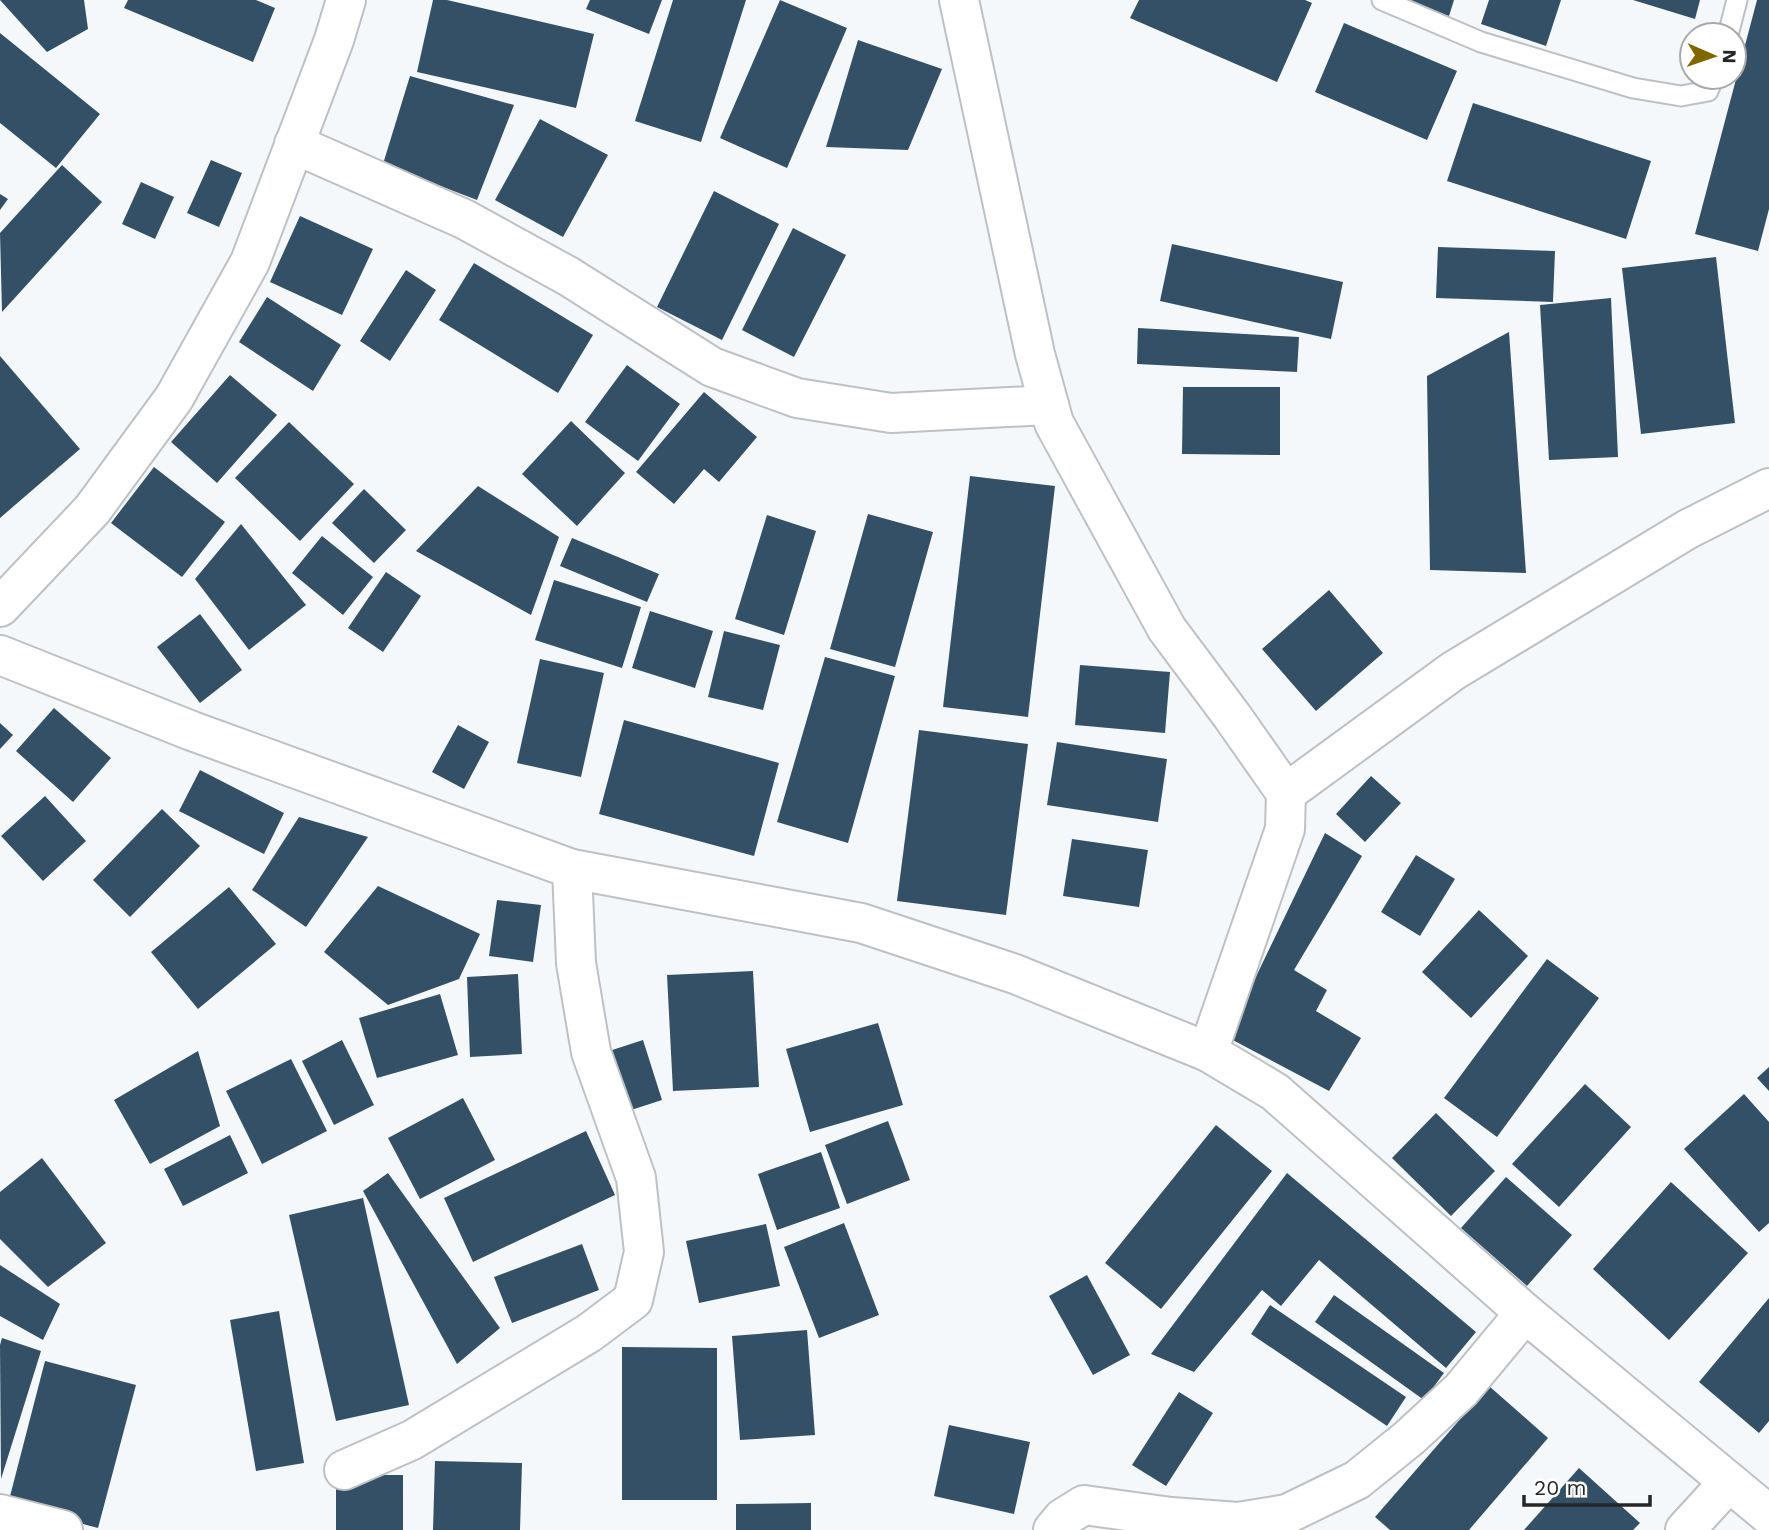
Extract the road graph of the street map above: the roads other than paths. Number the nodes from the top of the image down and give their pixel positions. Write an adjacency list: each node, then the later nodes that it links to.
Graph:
1 (346, 0): 7 (street)
2 (959, 0): 8 (street)
3 (1382, 0): 6 (lane)
4 (1737, 0): 5 (lane)
5 (1732, 21)
6 (1708, 91)
7 (294, 145): 8 (street); 10 (street)
8 (1049, 405): 12 (street)
9 (1769, 488): 12 (street)
10 (0, 607)
11 (0, 655): 13 (street)
12 (1286, 793): 14 (street)
13 (572, 869): 14 (street); 16 (street)
14 (1208, 1052): 15 (street)
15 (1525, 1313): 17 (street); 21 (street)
16 (344, 1470)
17 (1729, 1482): 19 (street); 22 (street)
18 (0, 1514): 20 (street)
19 (1769, 1515)
20 (63, 1530)
21 (1053, 1530)
22 (1685, 1530)

